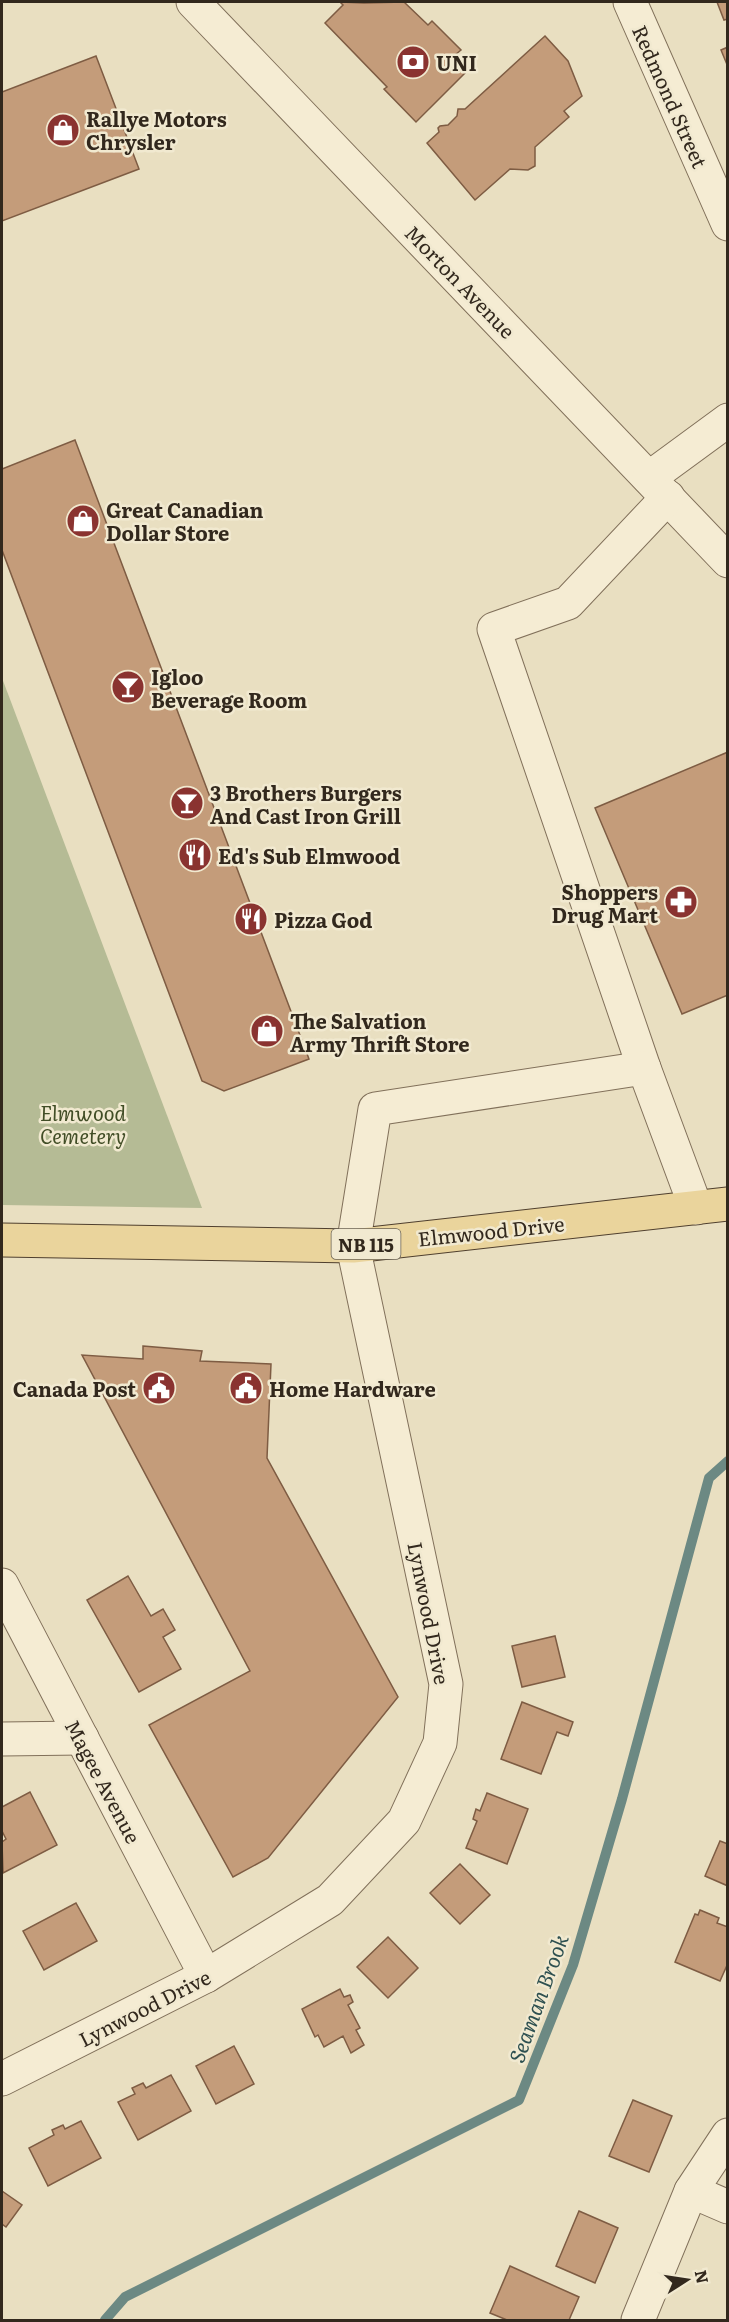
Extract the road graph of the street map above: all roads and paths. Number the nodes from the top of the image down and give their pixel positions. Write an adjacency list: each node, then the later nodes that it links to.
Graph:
1 (630, 2): 3 (street, Redmond Street)
2 (208, 7): 5 (street, Morton Avenue)
3 (728, 224)
4 (728, 420): 5 (street)
5 (658, 487): 6 (street, Morton Avenue); 7 (street)
6 (728, 561)
7 (644, 1068): 8 (street); 10 (street)
8 (712, 1206): 10 (main road, Elmwood Drive / NB 115)
9 (2, 1240): 10 (main road, Elmwood Drive / NB 115)
10 (353, 1246): 14 (street, Lynwood Drive)
11 (2, 1585): 12 (street, Magee Avenue)
12 (82, 1738): 13 (street); 14 (street, Magee Avenue)
13 (2, 1739)
14 (207, 1976): 15 (street, Lynwood Drive)
15 (2, 2079)
16 (728, 2134): 17 (street)
17 (692, 2191): 18 (street); 19 (street)
18 (728, 2206)
19 (638, 2320)

